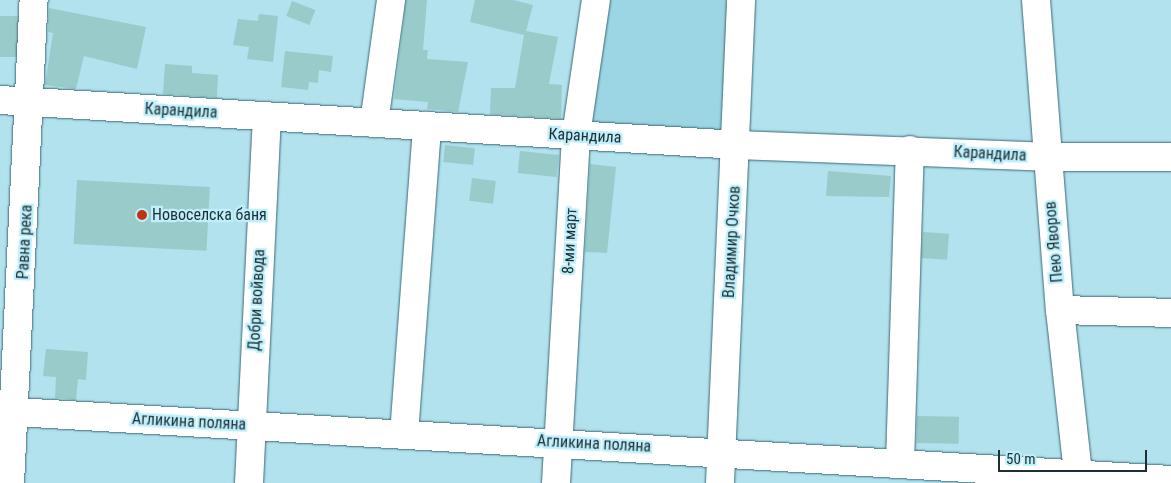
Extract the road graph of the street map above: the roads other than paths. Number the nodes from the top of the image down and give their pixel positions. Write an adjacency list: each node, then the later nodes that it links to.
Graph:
1 (34, 0): 7 (street, Равна река)
2 (391, 0): 9 (street)
3 (596, 0): 11 (street, 8-ми март)
4 (741, 0): 12 (street, Владимир Очков)
5 (1036, 0): 14 (street, Пею Яворов)
6 (0, 100): 7 (street, Карандила)
7 (32, 102): 8 (street, Карандила); 18 (street, Равна река)
8 (267, 116): 9 (street, Карандила); 19 (street, Добри войвода)
9 (374, 123): 10 (street, Карандила)
10 (428, 126): 11 (street, Карандила); 20 (street)
11 (576, 135): 12 (street, Карандила); 21 (street, 8-ми март)
12 (737, 145): 13 (street, Карандила); 22 (street, Владимир Очков)
13 (910, 150): 14 (street, Карандила); 23 (street)
14 (1046, 157): 15 (street, Карандила); 16 (street, Пею Яворов)
15 (1171, 157)
16 (1060, 310): 17 (street); 24 (street, Пею Яворов)
17 (1171, 313)
18 (16, 412): 19 (street, Агликина поляна); 26 (street, Равна река)
19 (250, 425): 20 (street, Агликина поляна); 27 (street, Добри войвода)
20 (404, 434): 21 (street, Агликина поляна)
21 (559, 442): 22 (street, Агликина поляна); 28 (street, 8-ми март)
22 (722, 452): 23 (street, Агликина поляна); 29 (street, Владимир Очков)
23 (900, 463): 24 (street, Агликина поляна)
24 (1078, 479): 25 (street, Агликина поляна)
25 (1171, 480)
26 (10, 483)
27 (249, 483)
28 (556, 483)
29 (720, 483)

